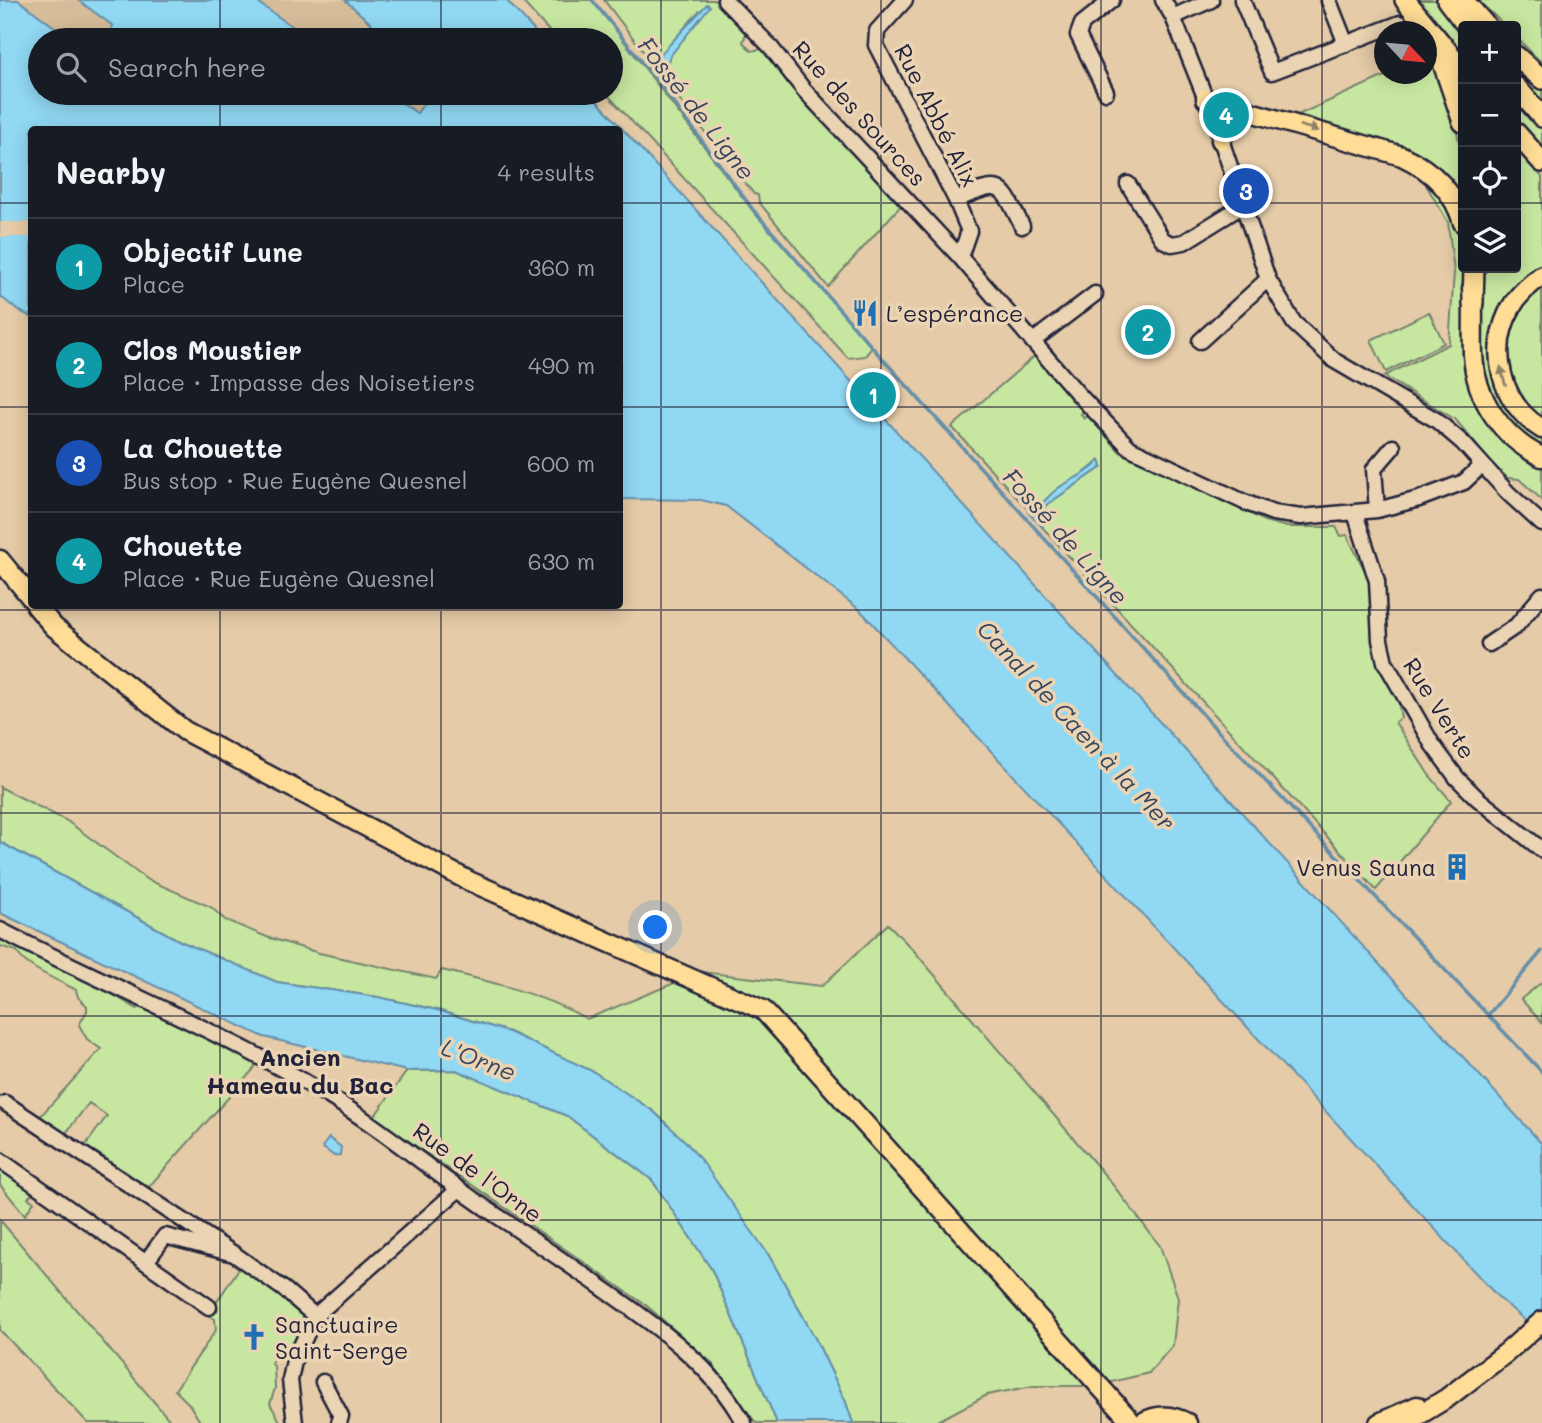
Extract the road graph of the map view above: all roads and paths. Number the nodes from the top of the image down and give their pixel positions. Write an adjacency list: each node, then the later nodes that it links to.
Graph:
1 (725, 0): 36 (street, Rue des Sources)
2 (905, 0): 32 (street, Rue Abbé Alix)
3 (1112, 0): 22 (street)
4 (1163, 0): 11 (street)
5 (1211, 0): 11 (street)
6 (1242, 0): 17 (street)
7 (1405, 0): 12 (highway)
8 (1447, 0): 13 (highway)
9 (1463, 0): 14 (highway)
10 (1329, 1): 17 (street)
11 (1172, 17): 24 (street)
12 (1422, 21)
13 (1463, 21)
14 (1482, 21)
15 (1374, 33): 17 (street)
16 (1437, 39): 20 (highway)
17 (1346, 44)
18 (1437, 46): 25 (highway)
19 (1521, 60): 21 (highway)
20 (1458, 64)
21 (1542, 79)
22 (1106, 92)
23 (1521, 93): 27 (highway)
24 (1206, 99): 26 (main road); 29 (street)
25 (1458, 107)
26 (1243, 110): 29 (main road); 34 (main road, one-way to 34)
27 (1542, 117)
28 (1521, 139): 30 (highway)
29 (1221, 140): 33 (street)
30 (1542, 162)
31 (1128, 184): 33 (street)
32 (956, 200): 35 (street); 36 (street, Rue Abbé Alix)
33 (1242, 206): 39 (street)
34 (1459, 210)
35 (1022, 226)
36 (960, 257): 42 (street, Rue des Sources)
37 (1472, 273): 41 (highway)
38 (1542, 275): 44 (main road, one-way to 38)
39 (1268, 279): 43 (street); 47 (street)
40 (1095, 295): 42 (street)
41 (1473, 303): 46 (main road)
42 (1032, 341): 49 (street, Rue des Sources)
43 (1200, 341)
44 (1542, 429)
45 (1393, 447): 48 (street)
46 (1542, 457)
47 (1482, 465): 48 (street, Rue des Sources); 50 (street)
48 (1377, 510): 49 (street, Rue des Sources)
49 (1355, 513): 56 (street, Rue Verte)
50 (1542, 524)
51 (0, 560): 52 (main road)
52 (28, 594)
53 (1542, 595): 55 (street)
54 (39, 609): 68 (main road)
55 (1489, 644)
56 (1542, 850)
57 (0, 930): 60 (street, Rue de l'Orne)
58 (5, 1103): 61 (street)
59 (0, 1160): 62 (street)
60 (459, 1189): 64 (street); 71 (street, Rue de l'Orne)
61 (234, 1254): 62 (street); 64 (street)
62 (146, 1262): 63 (street)
63 (209, 1307)
64 (315, 1316): 69 (street)
65 (1538, 1324): 67 (main road)
66 (323, 1382): 70 (street)
67 (1461, 1385): 73 (main road); 74 (main road)
68 (1135, 1422): 72 (main road)
69 (295, 1423)
70 (340, 1423)
71 (744, 1423)
72 (1187, 1423)
73 (1378, 1423)
74 (1406, 1423)

